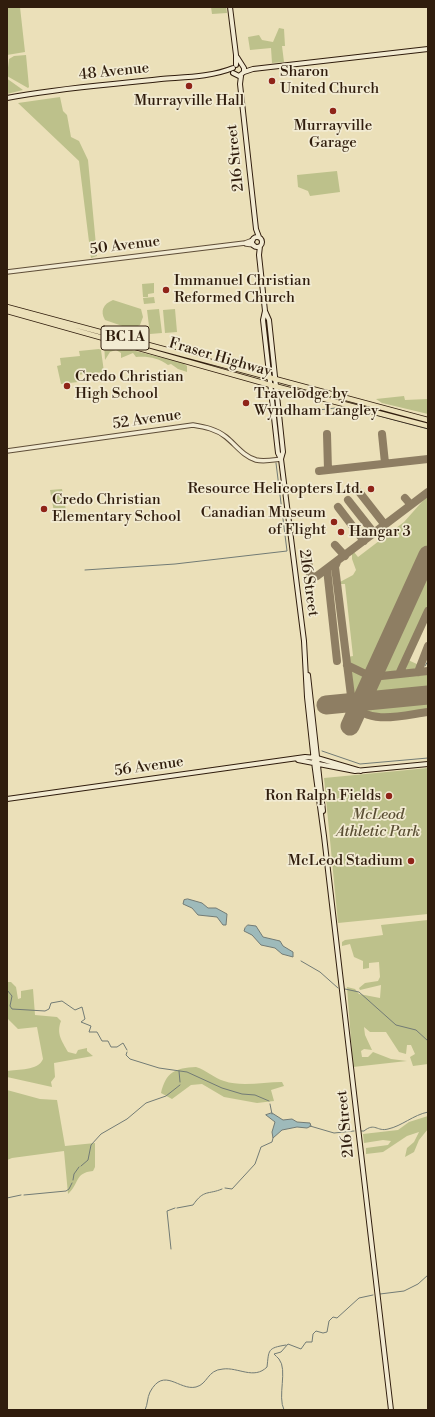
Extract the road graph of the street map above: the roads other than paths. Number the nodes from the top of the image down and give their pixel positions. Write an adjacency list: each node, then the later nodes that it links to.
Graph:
1 (230, 7): 3 (main road)
2 (428, 49): 4 (main road)
3 (235, 68): 4 (main road); 4 (main road); 5 (main road, 48 Avenue)
4 (242, 73): 6 (main road, 216 Street)
5 (7, 98)
6 (255, 241): 7 (main road); 7 (main road, 216 Street); 8 (main road, 216 Street); 9 (street, 50 Avenue)
7 (260, 246): 8 (main road, 216 Street)
8 (259, 255): 12 (main road, 216 Street)
9 (7, 272)
10 (7, 307): 13 (main road, Fraser Highway / BC 1A)
11 (7, 311): 15 (main road, Fraser Highway / BC 1A)
12 (265, 311): 13 (main road, 216 Street); 14 (main road, 216 Street)
13 (269, 376): 14 (main road, Fraser Highway / BC 1A); 15 (main road, 216 Street)
14 (275, 378): 16 (main road, 216 Street); 17 (main road, Fraser Highway / BC 1A)
15 (270, 384): 16 (main road, Fraser Highway / BC 1A); 20 (main road, 216 Street)
16 (276, 386): 18 (main road, Fraser Highway / BC 1A); 20 (main road, 216 Street)
17 (428, 420)
18 (428, 426)
19 (7, 452): 20 (street, 52 Avenue)
20 (281, 459): 21 (main road, 216 Street)
21 (315, 760): 23 (main road, 56 Avenue); 24 (main road, 56 Avenue); 25 (main road, 216 Street); 26 (main road, 56 Avenue); 27 (main road, 216 Street)
22 (428, 764): 24 (main road, 56 Avenue)
23 (333, 767): 24 (main road, 56 Avenue); 25 (main road)
24 (361, 771)
25 (319, 780): 27 (main road, 216 Street)
26 (7, 799)
27 (324, 836): 28 (main road, 216 Street)
28 (391, 1410)

